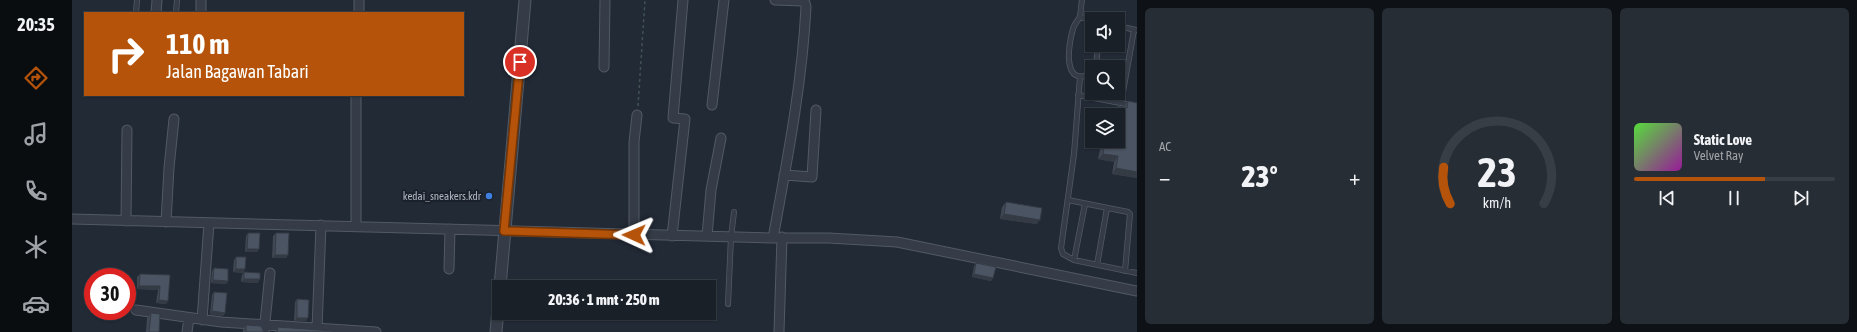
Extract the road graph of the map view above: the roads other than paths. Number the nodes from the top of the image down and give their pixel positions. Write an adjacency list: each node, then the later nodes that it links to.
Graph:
1 (137, 0): 12 (lane)
2 (156, 0): 13 (street)
3 (177, 0): 14 (lane)
4 (201, 0): 15 (street)
5 (359, 0): 16 (street)
6 (525, 0): 46 (street)
7 (605, 0): 21 (street)
8 (683, 0): 48 (street)
9 (724, 0): 27 (street)
10 (775, 0): 34 (street)
11 (1082, 0): 17 (lane)
12 (136, 12)
13 (156, 12)
14 (176, 12)
15 (201, 12)
16 (359, 12)
17 (1080, 17): 18 (lane); 23 (lane)
18 (1085, 18)
19 (1125, 28): 20 (lane)
20 (1136, 30): 26 (lane)
21 (604, 67)
22 (1085, 75): 23 (lane)
23 (1080, 76): 24 (lane)
24 (1078, 95): 26 (lane); 35 (lane)
25 (356, 96): 44 (street)
26 (1121, 103): 28 (lane)
27 (712, 105)
28 (1137, 106)
29 (816, 110): 34 (street)
30 (637, 114): 47 (street)
31 (174, 119): 41 (street)
32 (127, 130): 40 (street)
33 (721, 138): 49 (street)
34 (784, 175): 51 (street)
35 (1068, 200): 36 (lane); 52 (lane)
36 (1084, 204): 37 (lane); 52 (lane)
37 (1107, 208): 53 (lane); 55 (lane)
38 (734, 212): 50 (lane)
39 (72, 219): 40 (street)
40 (126, 221): 41 (street)
41 (166, 222): 42 (street)
42 (209, 223): 43 (street); 63 (street)
43 (321, 225): 44 (street); 66 (street)
44 (356, 226): 45 (street)
45 (450, 229): 46 (street); 54 (street)
46 (504, 231): 47 (street); 58 (street)
47 (634, 235): 48 (street)
48 (672, 236): 49 (street)
49 (707, 236): 50 (street)
50 (731, 237): 51 (street); 60 (lane)
51 (777, 238): 59 (street); 70 (street)
52 (1074, 260): 53 (lane)
53 (1097, 265): 55 (lane)
54 (449, 269)
55 (1125, 271): 56 (lane)
56 (1137, 272)
57 (270, 273): 65 (street)
58 (500, 280)
59 (1137, 291)
60 (728, 304)
61 (136, 310): 62 (street)
62 (189, 318): 63 (street); 67 (street)
63 (202, 320): 65 (street)
64 (497, 320): 69 (street)
65 (264, 329): 66 (street)
66 (318, 329): 68 (street)
67 (187, 332)
68 (376, 332)
69 (496, 332)
70 (779, 332)

